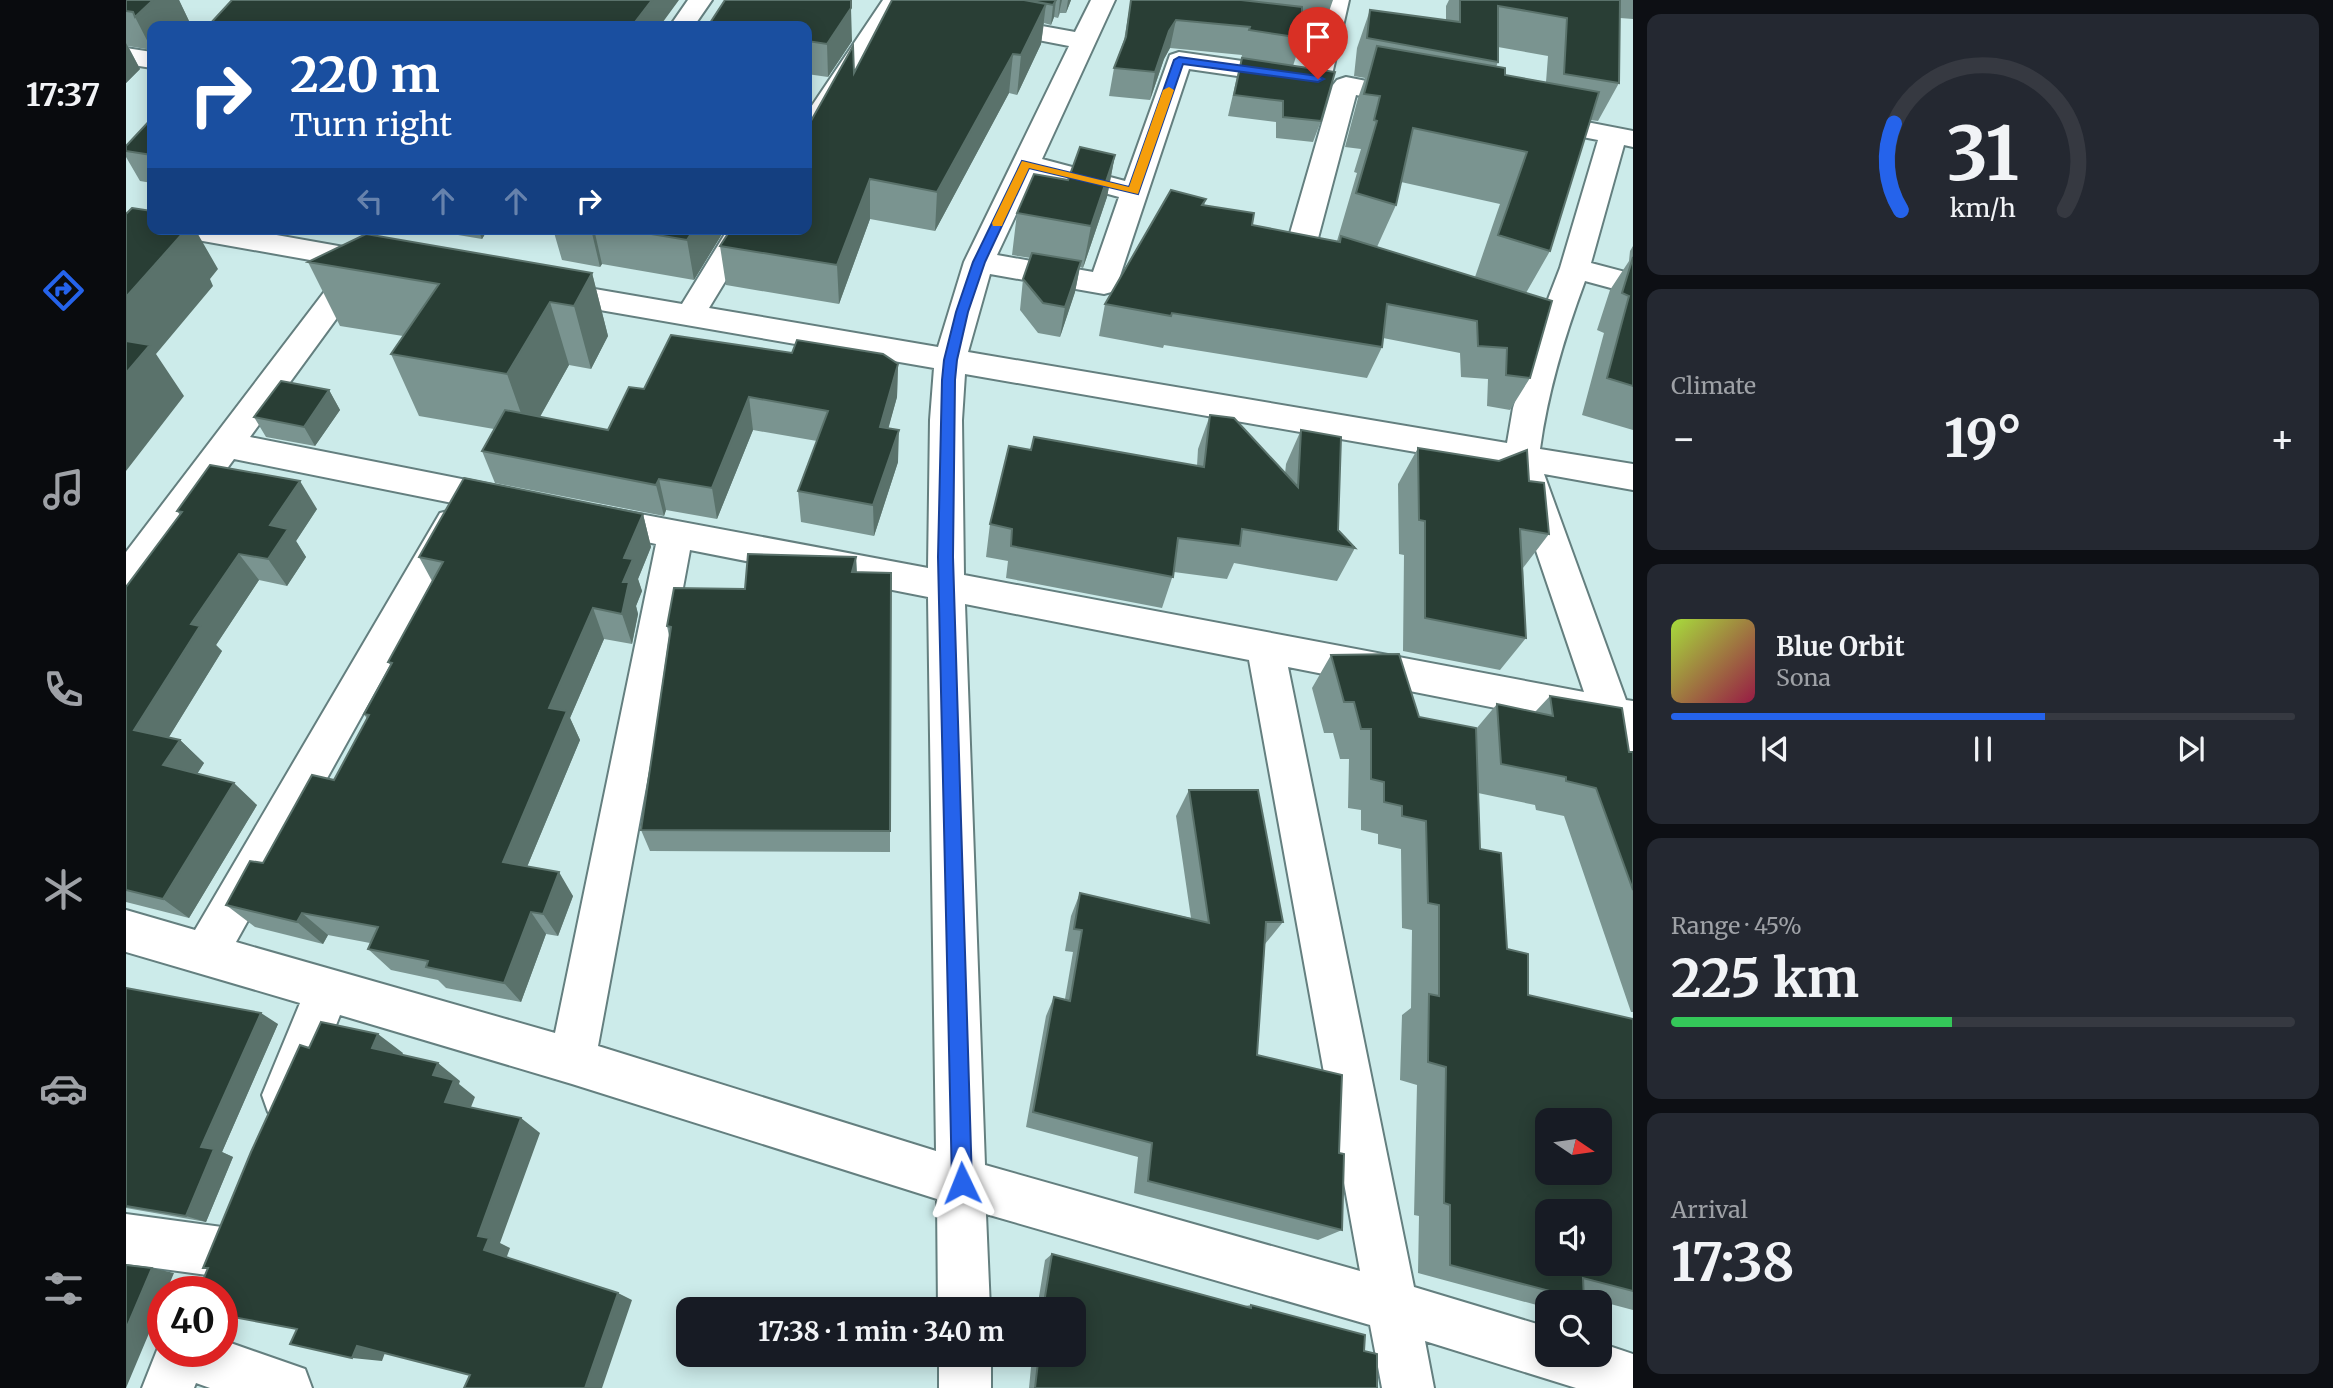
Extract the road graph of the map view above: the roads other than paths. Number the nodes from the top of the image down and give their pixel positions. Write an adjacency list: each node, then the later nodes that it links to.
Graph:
1 (700, 0): 7 (street)
2 (1337, 0): 8 (street)
3 (1109, 2): 9 (street)
4 (901, 5): 16 (street)
5 (1233, 18): 8 (street)
6 (971, 20): 9 (street)
7 (685, 21)
8 (1329, 30): 12 (street)
9 (1083, 41): 18 (street)
10 (126, 56): 11 (street)
11 (147, 59)
12 (1318, 79): 13 (street); 19 (street)
13 (1346, 85): 14 (street); 25 (street)
14 (1440, 103)
15 (1506, 115): 17 (street)
16 (812, 125)
17 (1627, 132): 26 (street)
18 (1026, 163): 19 (street); 23 (street)
19 (1133, 192): 23 (street)
20 (220, 235): 22 (street)
21 (739, 235): 30 (street)
22 (364, 260): 24 (street); 33 (street)
23 (979, 262): 32 (street)
24 (405, 267)
25 (1367, 268)
26 (1575, 268): 27 (street); 31 (street)
27 (1633, 284)
28 (514, 285): 30 (street)
29 (1474, 301): 31 (street)
30 (691, 315): 32 (street)
31 (1553, 326): 34 (street)
32 (950, 360): 34 (street); 39 (street)
33 (227, 445): 36 (street); 38 (street)
34 (1522, 458): 35 (street); 41 (street)
35 (1633, 477)
36 (468, 494): 37 (street); 44 (street)
37 (675, 535): 39 (street); 46 (street)
38 (126, 579)
39 (946, 584): 40 (street); 48 (street)
40 (1265, 647): 41 (street); 52 (street)
41 (1621, 716): 42 (street)
42 (1633, 775)
43 (126, 931): 44 (street)
44 (205, 954): 45 (street)
45 (328, 990): 46 (street); 47 (street)
46 (572, 1061): 48 (street)
47 (267, 1140)
48 (962, 1183): 51 (street); 52 (street)
49 (126, 1238): 50 (street)
50 (222, 1253)
51 (964, 1297)
52 (1393, 1306): 53 (street); 60 (street)
53 (1535, 1350)
54 (191, 1367): 58 (street)
55 (964, 1367): 59 (street)
56 (1591, 1367): 57 (street)
57 (1633, 1380)
58 (286, 1388)
59 (965, 1388)
60 (1408, 1388)

